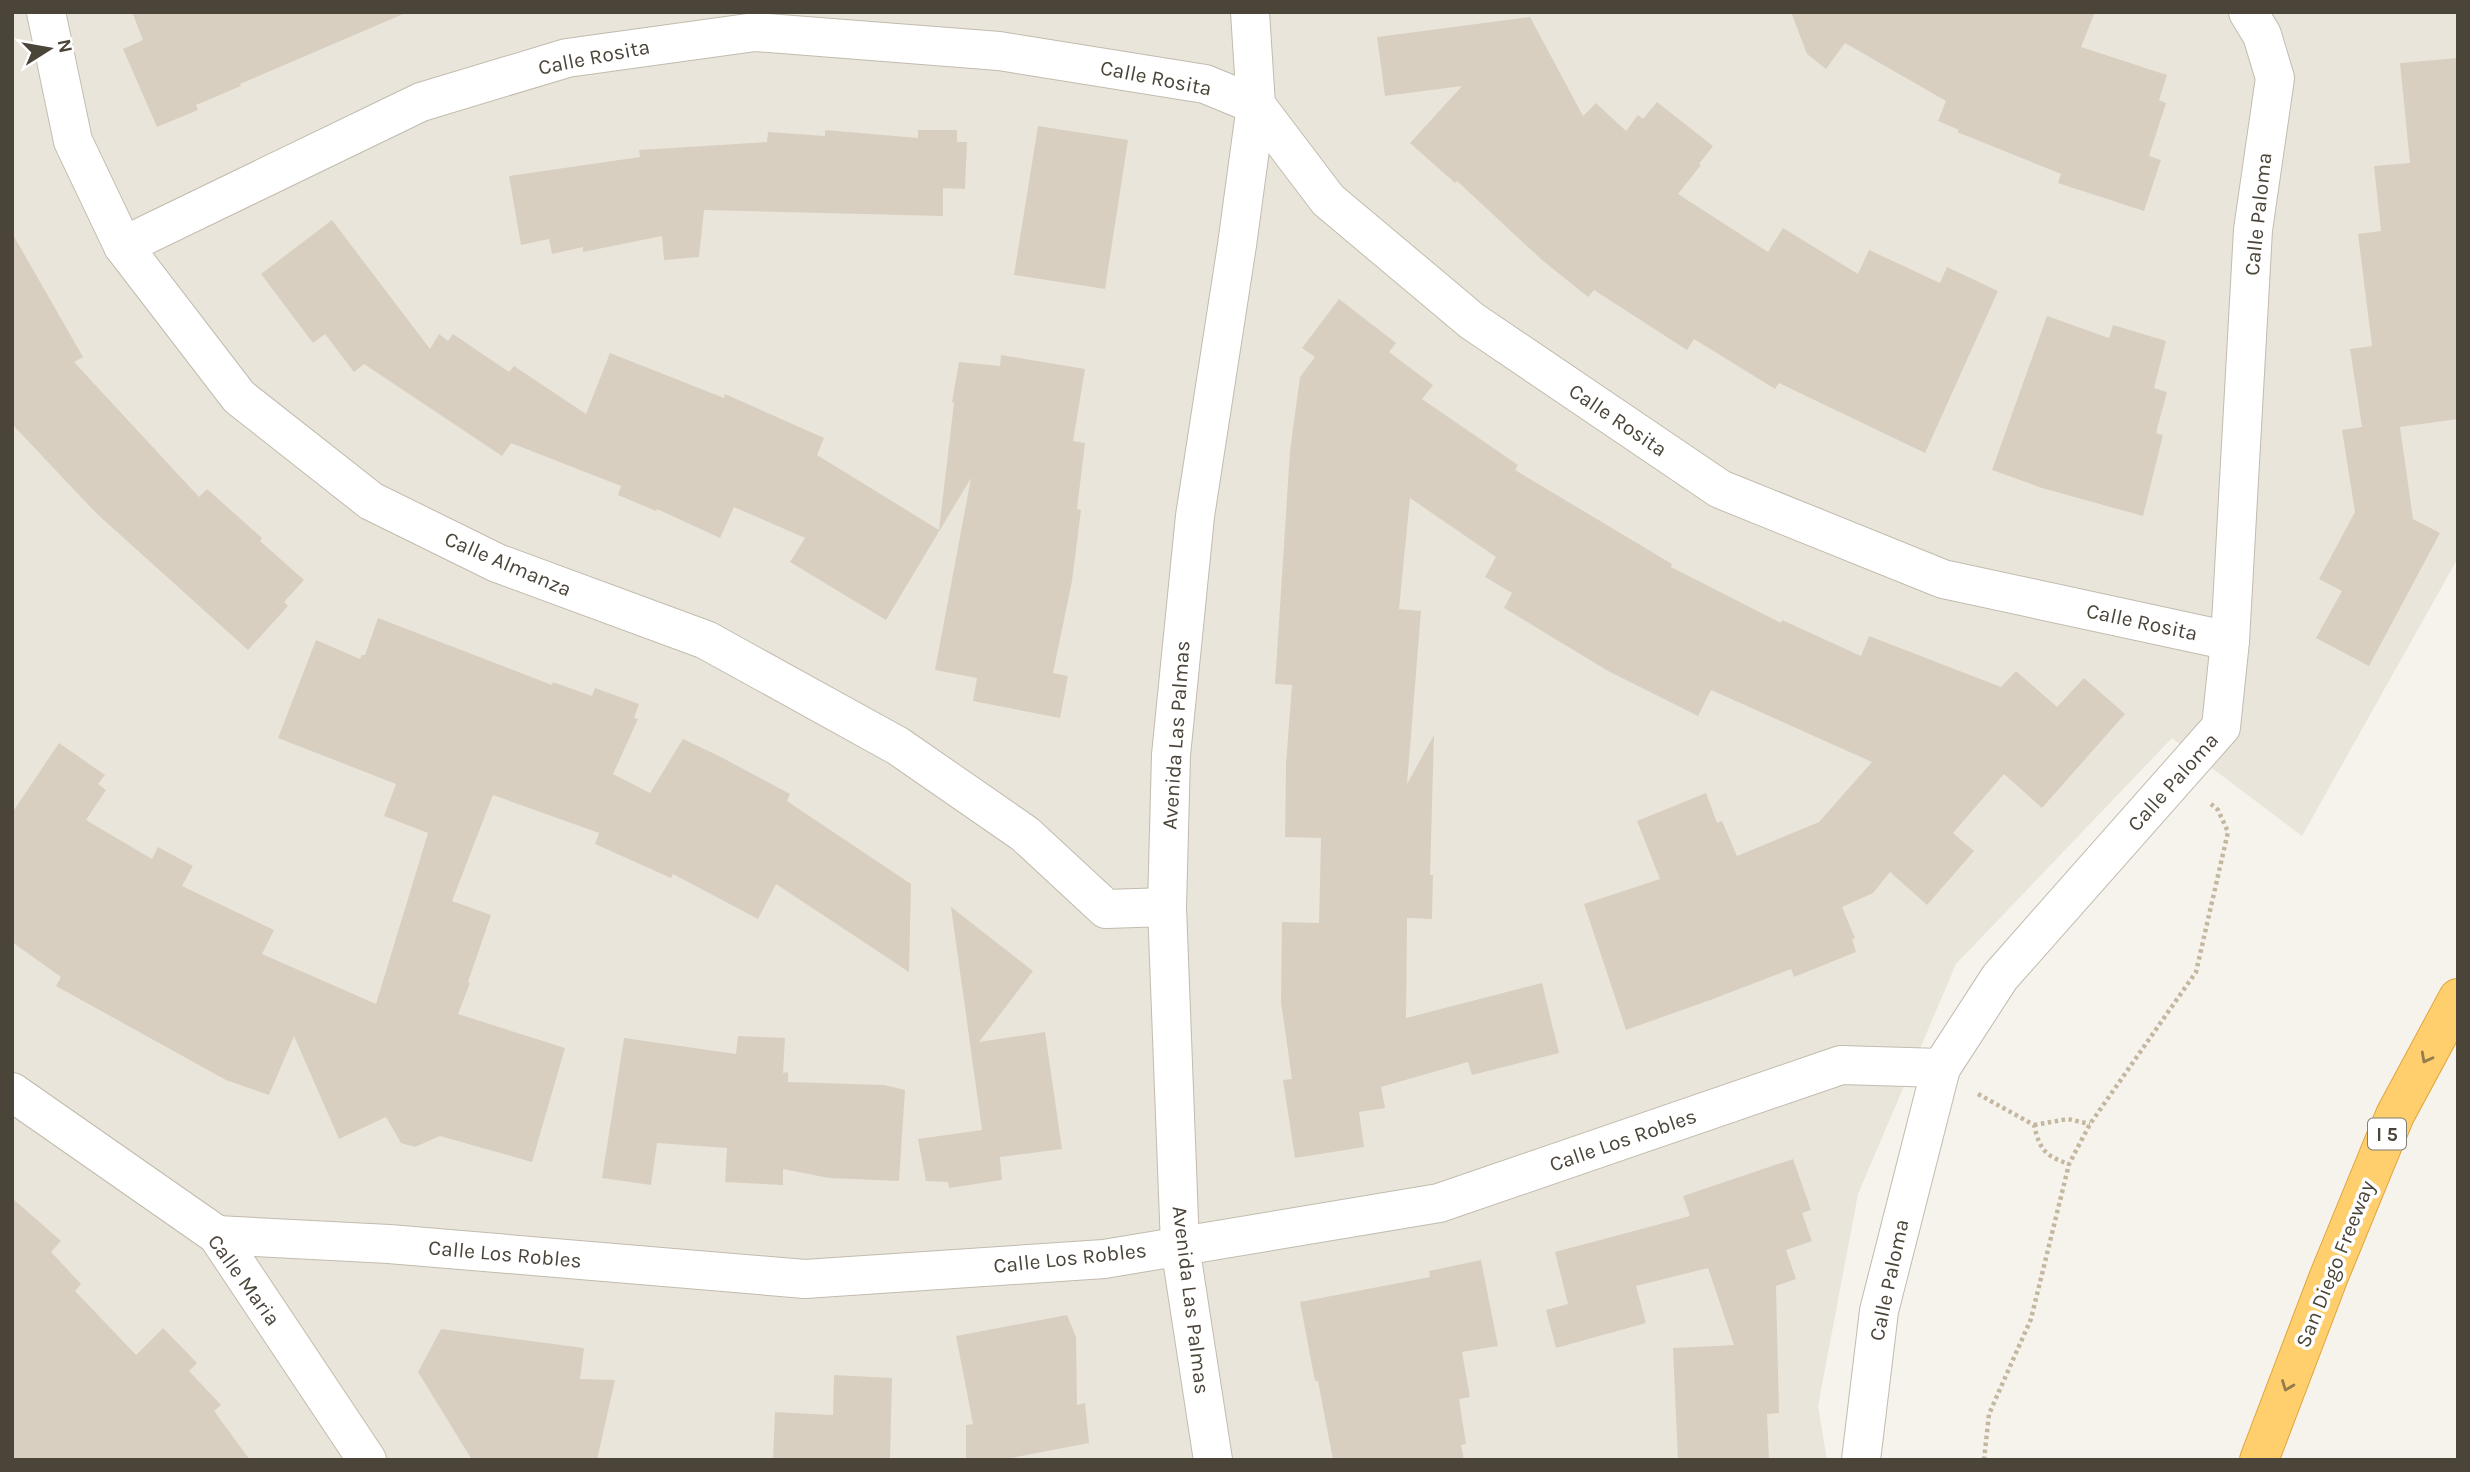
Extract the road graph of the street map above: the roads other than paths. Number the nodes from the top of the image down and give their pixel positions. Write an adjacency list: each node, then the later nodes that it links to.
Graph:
1 (46, 12): 5 (street, Calle Almanza)
2 (1250, 12): 4 (street, Avenida Las Palmas)
3 (2255, 24): 6 (street, Calle Paloma)
4 (1256, 105): 5 (street, Calle Rosita); 6 (street, Calle Rosita); 7 (street, Avenida Las Palmas)
5 (123, 246): 7 (street, Calle Almanza)
6 (2230, 641): 9 (street, Calle Paloma)
7 (1167, 907): 12 (street, Avenida Las Palmas)
8 (2458, 998): 16 (highway, San Diego Freeway / I 5, one-way to 16)
9 (1941, 1068): 12 (street, Calle Los Robles); 15 (street, Calle Paloma)
10 (12, 1092): 11 (street, Calle Maria)
11 (217, 1235): 12 (street, Calle Los Robles); 13 (street, Calle Maria)
12 (1180, 1246): 14 (street, Avenida Las Palmas)
13 (367, 1460)
14 (1213, 1460)
15 (1861, 1460)
16 (2259, 1460)

